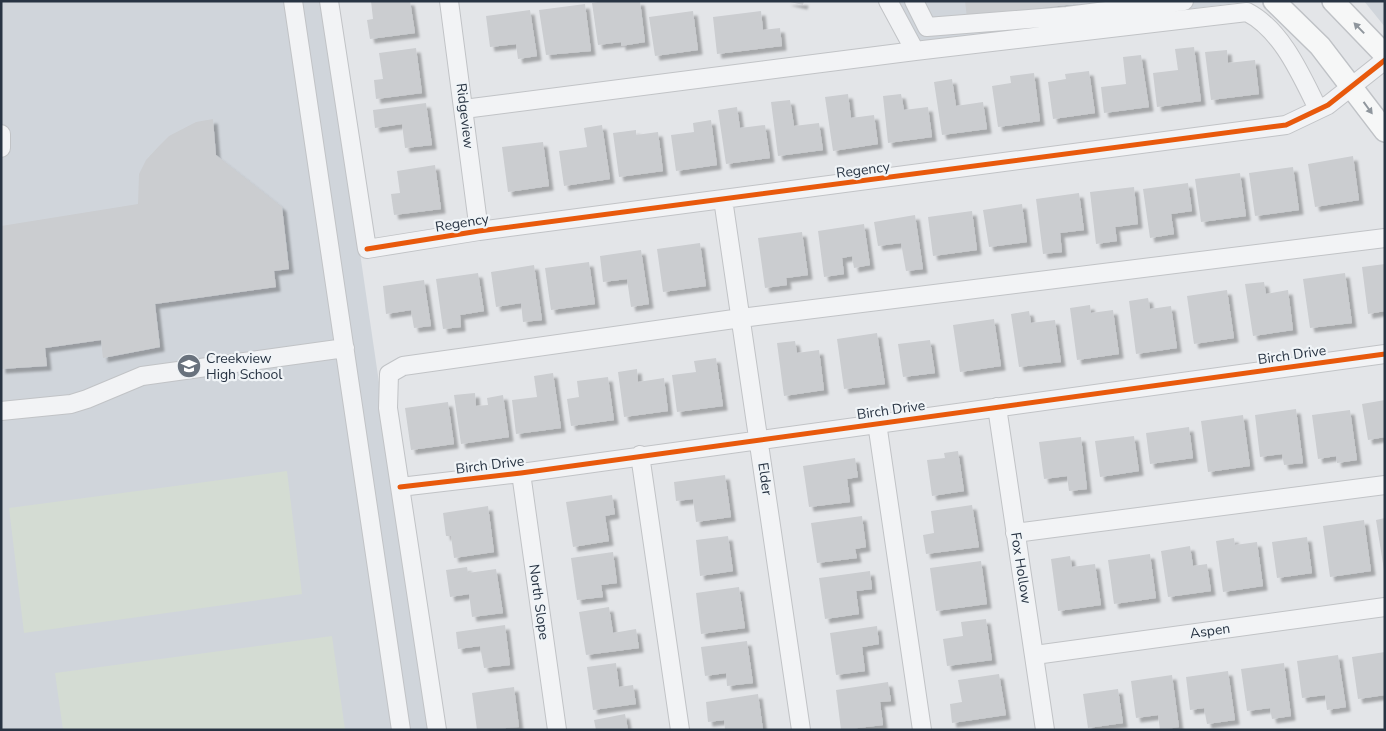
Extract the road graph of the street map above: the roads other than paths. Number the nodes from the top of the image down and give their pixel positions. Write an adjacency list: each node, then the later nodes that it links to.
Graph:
1 (293, 1): 22 (street)
2 (329, 1): 19 (street, Regency)
3 (449, 1): 14 (street, Ridgeview)
4 (888, 1): 9 (street)
5 (914, 1): 6 (street)
6 (1184, 1)
7 (1274, 1): 12 (main road)
8 (1334, 1): 10 (main road, one-way to 8)
9 (915, 51): 13 (street); 14 (street)
10 (1385, 55)
11 (1385, 60): 12 (street, Regency)
12 (1351, 84): 13 (street, Regency); 15 (main road, one-way to 15)
13 (1318, 109): 18 (street, Regency)
14 (464, 110): 19 (street, Ridgeview)
15 (1385, 131)
16 (1, 134): 17 (street)
17 (1, 148)
18 (723, 199): 19 (street, Regency); 21 (street, Elder)
19 (479, 231)
20 (1385, 238): 21 (street)
21 (741, 318): 27 (street, Elder); 31 (street)
22 (345, 348): 25 (street); 35 (street)
23 (1385, 354): 24 (street, Birch Drive)
24 (997, 407): 26 (street, Birch Drive); 32 (street, Fox Hollow)
25 (1, 411)
26 (877, 423): 27 (street, Birch Drive); 40 (street)
27 (759, 439): 28 (street, Birch Drive); 39 (street, Elder)
28 (640, 455): 29 (street, Birch Drive); 38 (street)
29 (521, 473): 31 (street, Birch Drive); 37 (street, North Slope)
30 (1385, 484): 32 (street)
31 (400, 487): 36 (street)
32 (1015, 533): 34 (street, Fox Hollow)
33 (1385, 608): 34 (street, Aspen)
34 (1035, 655): 41 (street, Fox Hollow)
35 (401, 730)
36 (437, 730)
37 (557, 730)
38 (680, 730)
39 (800, 730)
40 (922, 730)
41 (1045, 730)

